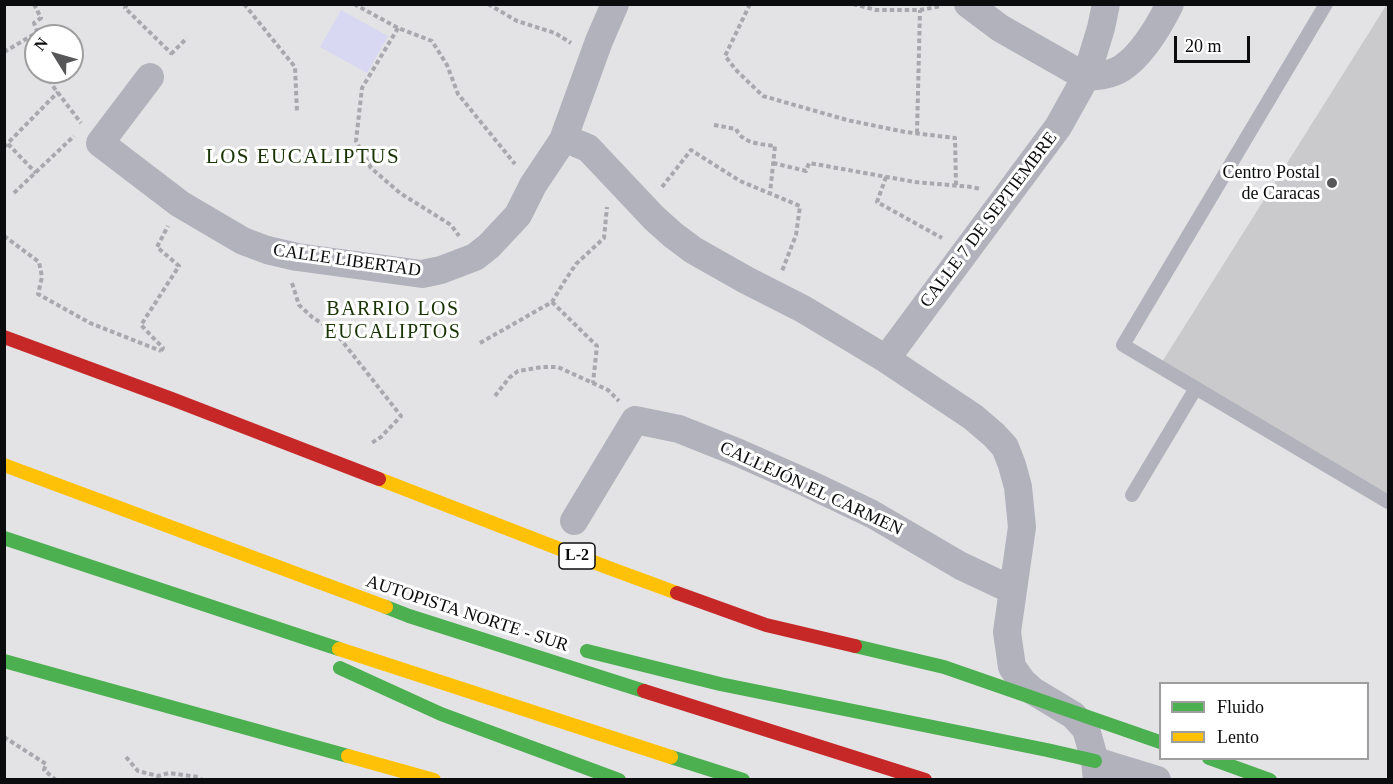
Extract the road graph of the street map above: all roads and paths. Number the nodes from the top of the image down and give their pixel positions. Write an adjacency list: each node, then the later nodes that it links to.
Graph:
1 (34, 4): 15 (path)
2 (127, 4): 19 (path)
3 (244, 4): 25 (path)
4 (354, 4): 16 (path)
5 (488, 4): 20 (path)
6 (615, 4): 20 (street, CALLE LIBERTAD)
7 (750, 4): 27 (path)
8 (854, 4): 14 (path)
9 (948, 4): 14 (path)
10 (968, 4): 22 (street)
11 (1106, 4): 22 (street, CALLE 7 DE SEPTIEMBRE)
12 (1170, 4): 22 (street)
13 (1326, 4): 51 (lane)
14 (920, 10): 27 (path)
15 (34, 24)
16 (398, 28): 35 (path); 44 (path)
17 (24, 42): 18 (path)
18 (4, 52)
19 (172, 54)
20 (593, 57): 29 (street, CALLE LIBERTAD)
21 (150, 77): 28 (street)
22 (1086, 77): 39 (street, CALLE 7 DE SEPTIEMBRE)
23 (52, 84): 24 (path)
24 (58, 92): 28 (path); 30 (path)
25 (297, 112)
26 (714, 125): 31 (path)
27 (917, 133): 36 (path)
28 (91, 135): 33 (path); 40 (street, CALLE LIBERTAD)
29 (563, 140): 32 (street); 35 (street, CALLE LIBERTAD)
30 (6, 146): 33 (path)
31 (773, 163): 34 (path); 38 (path)
32 (606, 166): 41 (street); 46 (path)
33 (36, 173): 37 (path)
34 (886, 177): 36 (path); 43 (path)
35 (533, 185): 44 (street, CALLE LIBERTAD)
36 (957, 185): 39 (path)
37 (14, 193)
38 (770, 193): 41 (path); 45 (path)
39 (1006, 195): 43 (street, CALLE 7 DE SEPTIEMBRE)
40 (180, 204): 42 (path); 44 (street, CALLE LIBERTAD)
41 (645, 208): 45 (street)
42 (4, 236)
43 (965, 251): 49 (street, CALLE 7 DE SEPTIEMBRE)
44 (475, 256)
45 (773, 294): 49 (street)
46 (552, 302): 48 (path); 50 (path)
47 (4, 337): 68 (highway, L-2, bridge)
48 (480, 343)
49 (885, 358): 59 (street)
50 (593, 383): 52 (path); 53 (path)
51 (1196, 388): 55 (lane); 56 (lane)
52 (495, 396)
53 (635, 420): 57 (street); 59 (street, CALLEJÓN EL CARMEN)
54 (4, 465): 61 (highway, AUTOPISTA NORTE - SUR)
55 (1132, 495)
56 (1389, 502)
57 (574, 521)
58 (4, 538): 60 (highway)
59 (1012, 590): 71 (street)
60 (194, 602): 64 (highway); 77 (highway)
61 (409, 616): 62 (highway); 78 (highway, AUTOPISTA NORTE - SUR)
62 (487, 627)
63 (576, 649): 71 (highway)
64 (301, 651)
65 (4, 661): 75 (highway)
66 (323, 661): 76 (highway)
67 (4, 737): 73 (path)
68 (1159, 741)
69 (126, 757): 72 (path)
70 (1212, 760): 80 (highway)
71 (1096, 770): 79 (street)
72 (157, 778): 74 (path)
73 (56, 780)
74 (202, 780)
75 (434, 780)
76 (619, 780)
77 (743, 780)
78 (925, 780)
79 (1157, 780)
80 (1270, 780)

